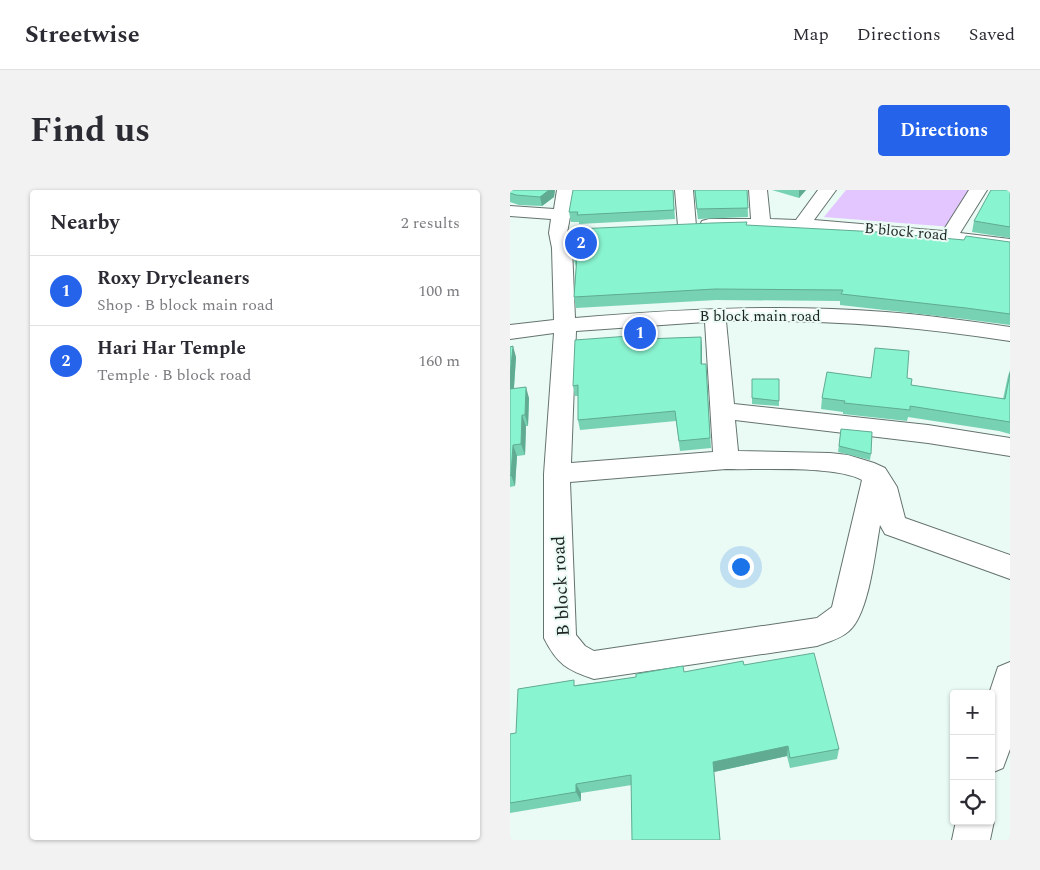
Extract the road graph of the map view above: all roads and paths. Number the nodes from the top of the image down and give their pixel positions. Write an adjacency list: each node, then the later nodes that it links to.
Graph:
1 (566, 190): 7 (street, B block road)
2 (684, 190): 10 (street)
3 (758, 190): 8 (street)
4 (827, 190): 9 (street)
5 (978, 190): 14 (street)
6 (512, 212): 7 (street)
7 (561, 214): 13 (street, B block road)
8 (761, 225): 9 (street, B block road); 10 (street, B block road)
9 (801, 225): 14 (street, B block road)
10 (687, 226): 11 (street, B block road)
11 (668, 227)
12 (580, 232): 13 (street)
13 (558, 233): 17 (street, B block road)
14 (949, 236): 15 (street, B block road)
15 (1010, 245)
16 (715, 315): 17 (street, B block main road); 19 (street, B block main road); 20 (street)
17 (565, 325): 18 (street, B block main road); 23 (street, B block road)
18 (510, 332)
19 (1010, 334)
20 (724, 411): 21 (street); 22 (street)
21 (1010, 447)
22 (726, 460): 23 (street); 24 (street)
23 (557, 474): 24 (street, B block road)
24 (876, 475): 25 (street)
25 (1010, 566)
26 (1010, 678): 27 (street)
27 (995, 740)
28 (975, 825): 29 (street)
29 (971, 840)

